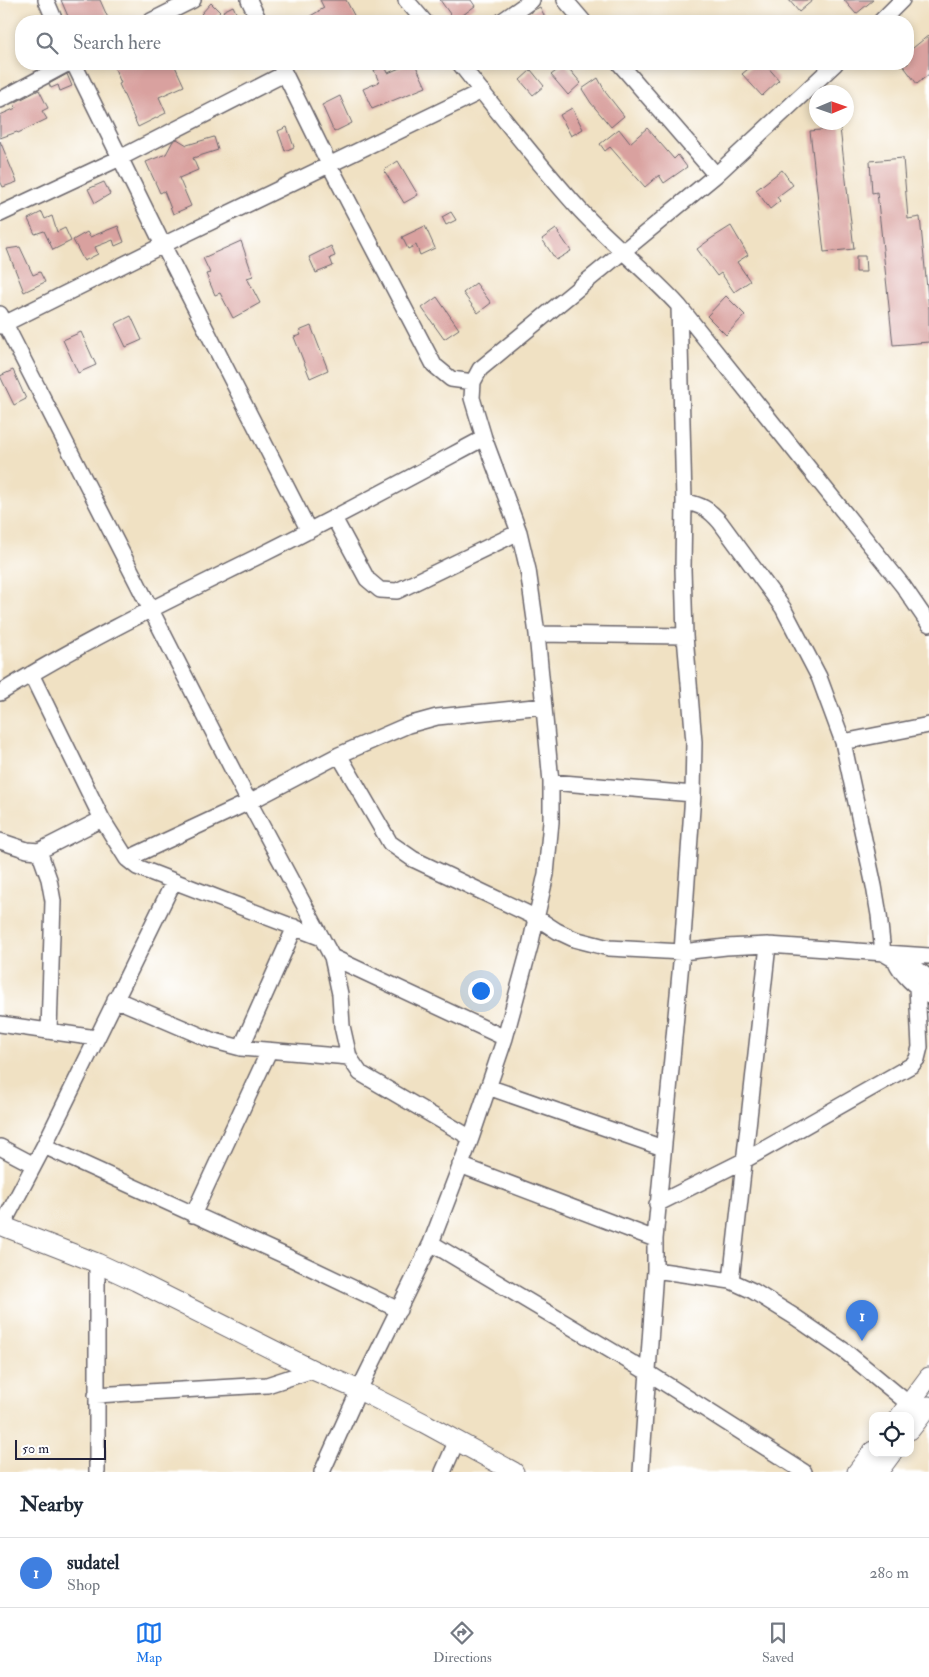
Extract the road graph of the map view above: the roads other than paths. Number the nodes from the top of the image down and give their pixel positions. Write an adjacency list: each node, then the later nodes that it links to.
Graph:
1 (46, 0): 8 (street)
2 (193, 0): 9 (street)
3 (249, 0): 10 (street)
4 (406, 0): 11 (street)
5 (532, 0): 12 (street)
6 (902, 0): 14 (street)
7 (570, 2): 13 (street)
8 (52, 15)
9 (163, 15)
10 (256, 15)
11 (419, 15)
12 (511, 15)
13 (579, 15)
14 (887, 15)
15 (56, 70): 23 (street)
16 (77, 70): 24 (street)
17 (280, 70): 24 (street)
18 (282, 70): 25 (street)
19 (465, 70): 22 (street)
20 (625, 70): 26 (street)
21 (829, 70): 26 (street)
22 (482, 91): 25 (street); 29 (street)
23 (0, 100)
24 (120, 158): 27 (street); 28 (street)
25 (329, 164): 28 (street); 32 (street)
26 (716, 175): 29 (street)
27 (0, 214)
28 (163, 245): 31 (street); 36 (street)
29 (622, 252): 30 (street); 32 (street)
30 (679, 306): 34 (street); 39 (street)
31 (2, 321): 38 (street)
32 (473, 382): 33 (street)
33 (484, 438): 35 (street); 37 (street)
34 (684, 501): 41 (street); 46 (street)
35 (334, 518): 36 (street); 37 (street)
36 (309, 531): 38 (street)
37 (519, 532): 40 (street)
38 (152, 609): 42 (street); 50 (street)
39 (929, 624)
40 (537, 634): 41 (street); 44 (street)
41 (685, 636): 49 (street)
42 (31, 674): 43 (street); 51 (street)
43 (0, 693)
44 (544, 706): 47 (street); 48 (street)
45 (929, 725): 46 (street)
46 (843, 742): 63 (street)
47 (339, 755): 50 (street); 56 (street)
48 (551, 782): 49 (street); 56 (street)
49 (694, 794): 60 (street)
50 (249, 802): 54 (street); 58 (street)
51 (102, 819): 53 (street); 54 (street)
52 (0, 840): 53 (street)
53 (38, 851): 68 (street)
54 (127, 859): 55 (street)
55 (174, 881): 57 (street); 66 (street)
56 (537, 918): 60 (street); 70 (street)
57 (295, 927): 58 (street); 71 (street)
58 (322, 938): 62 (street)
59 (768, 945): 60 (street); 63 (street); 79 (street)
60 (682, 952): 78 (street)
61 (929, 956): 63 (street)
62 (332, 957): 70 (street); 73 (street)
63 (889, 957): 64 (street); 65 (street)
64 (929, 978)
65 (923, 992): 79 (street)
66 (116, 999): 69 (street); 71 (street)
67 (0, 1024): 68 (street)
68 (50, 1031): 69 (street)
69 (96, 1038): 76 (street)
70 (505, 1038): 74 (street)
71 (241, 1048): 72 (street)
72 (269, 1051): 73 (street); 83 (street)
73 (349, 1057): 75 (street)
74 (488, 1088): 75 (street); 78 (street)
75 (471, 1138): 81 (street)
76 (44, 1146): 80 (street); 83 (street)
77 (0, 1147): 80 (street)
78 (663, 1148): 82 (street)
79 (745, 1160): 82 (street); 89 (street)
80 (34, 1165): 84 (street)
81 (460, 1165): 85 (street); 86 (street)
82 (657, 1204): 85 (street)
83 (193, 1215): 90 (street)
84 (1, 1226): 87 (main road)
85 (654, 1239): 88 (street)
86 (431, 1243): 90 (street); 92 (street)
87 (97, 1263): 91 (main road); 95 (street)
88 (655, 1270): 89 (street); 92 (street)
89 (731, 1282): 96 (street)
90 (399, 1310): 94 (street)
91 (313, 1370): 94 (main road); 95 (street)
92 (647, 1372): 104 (street); 105 (street)
93 (929, 1377): 96 (main road)
94 (359, 1390): 97 (main road); 101 (street)
95 (96, 1394): 100 (street)
96 (918, 1412)
97 (456, 1440): 102 (street); 103 (main road)
98 (869, 1456): 106 (main road)
99 (889, 1457): 107 (main road)
100 (97, 1472)
101 (322, 1472)
102 (443, 1472)
103 (514, 1472)
104 (642, 1472)
105 (804, 1472)
106 (857, 1472)
107 (878, 1472)

